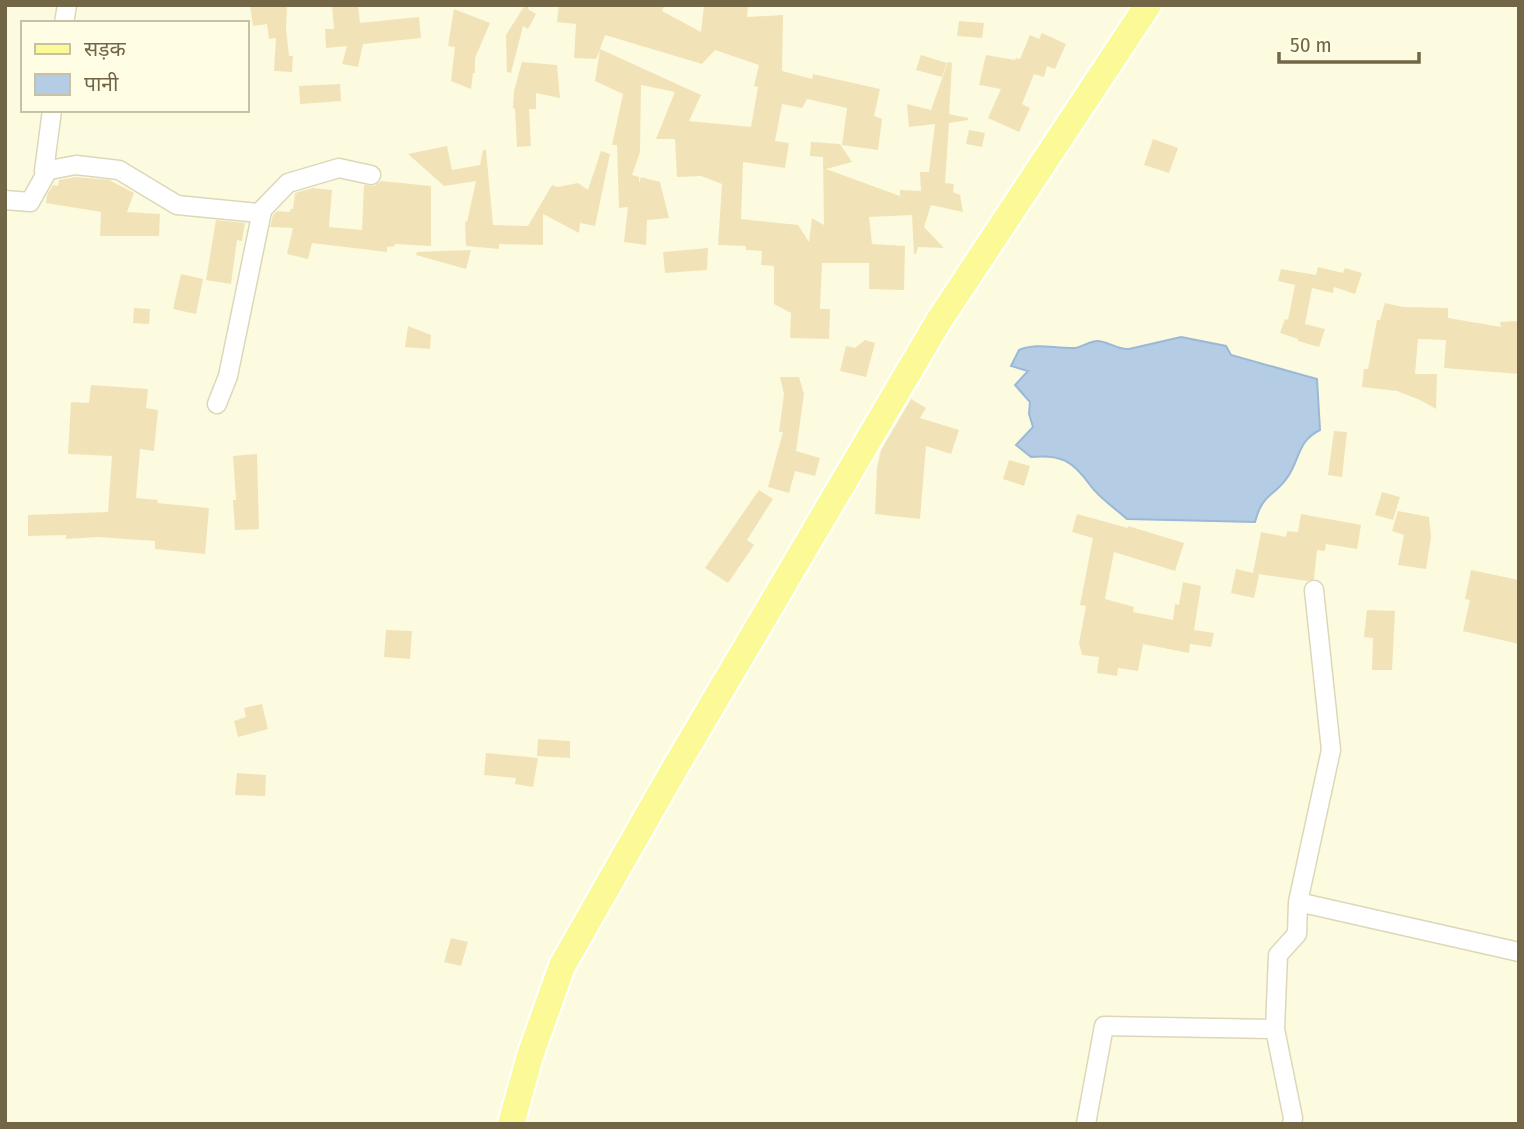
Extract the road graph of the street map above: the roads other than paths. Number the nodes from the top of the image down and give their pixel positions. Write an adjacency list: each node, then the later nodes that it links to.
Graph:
1 (1148, 5): 12 (main road)
2 (52, 112): 3 (street)
3 (48, 170): 5 (street); 6 (street)
4 (371, 175): 6 (street)
5 (5, 200)
6 (262, 211): 7 (street)
7 (217, 404)
8 (1314, 590): 9 (street)
9 (1298, 902): 10 (street); 11 (street)
10 (1519, 952)
11 (1275, 1029): 13 (street); 14 (street)
12 (511, 1124)
13 (1086, 1124)
14 (1292, 1124)

